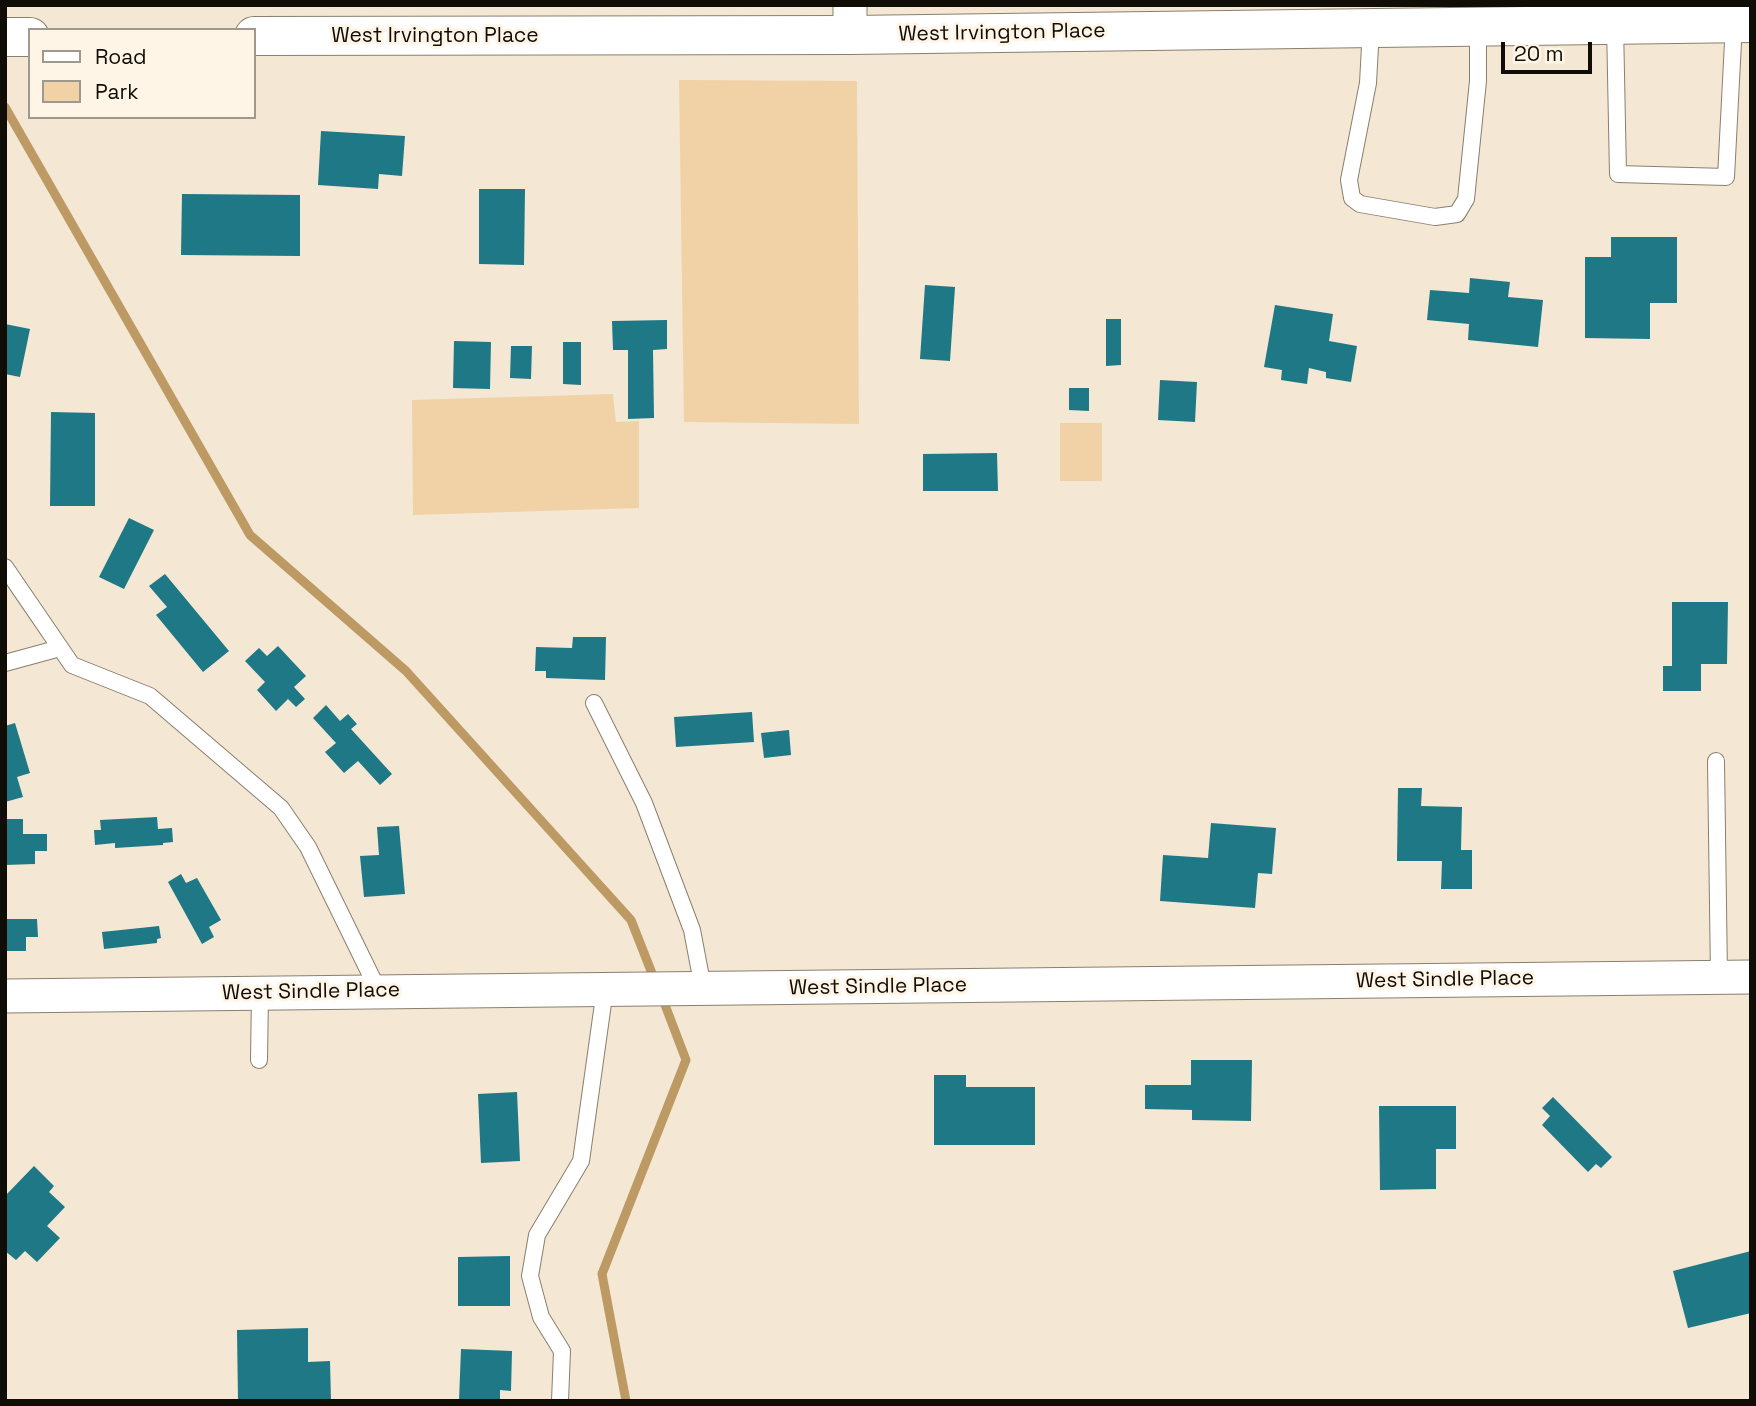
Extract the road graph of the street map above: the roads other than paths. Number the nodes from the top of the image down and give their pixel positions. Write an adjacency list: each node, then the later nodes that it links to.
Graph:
1 (850, 20): 5 (street, West Irvington Place); 6 (street, West Irvington Place)
2 (1742, 23): 3 (street, West Irvington Place); 3 (lane)
3 (1615, 25): 4 (street, West Irvington Place)
4 (1478, 27): 5 (street, West Irvington Place); 5 (lane)
5 (1371, 28)
6 (256, 36)
7 (5, 37): 8 (street)
8 (28, 37)
9 (5, 567): 10 (lane)
10 (60, 648): 11 (lane); 17 (lane)
11 (5, 663)
12 (594, 704): 15 (lane)
13 (1716, 761): 14 (lane)
14 (1735, 977): 15 (street, West Sindle Place)
15 (703, 988): 16 (street, West Sindle Place)
16 (605, 989): 17 (street, West Sindle Place); 21 (lane)
17 (379, 992): 18 (street, West Sindle Place)
18 (260, 993): 19 (street, West Sindle Place); 20 (lane)
19 (5, 996)
20 (260, 1060)
21 (560, 1401)

